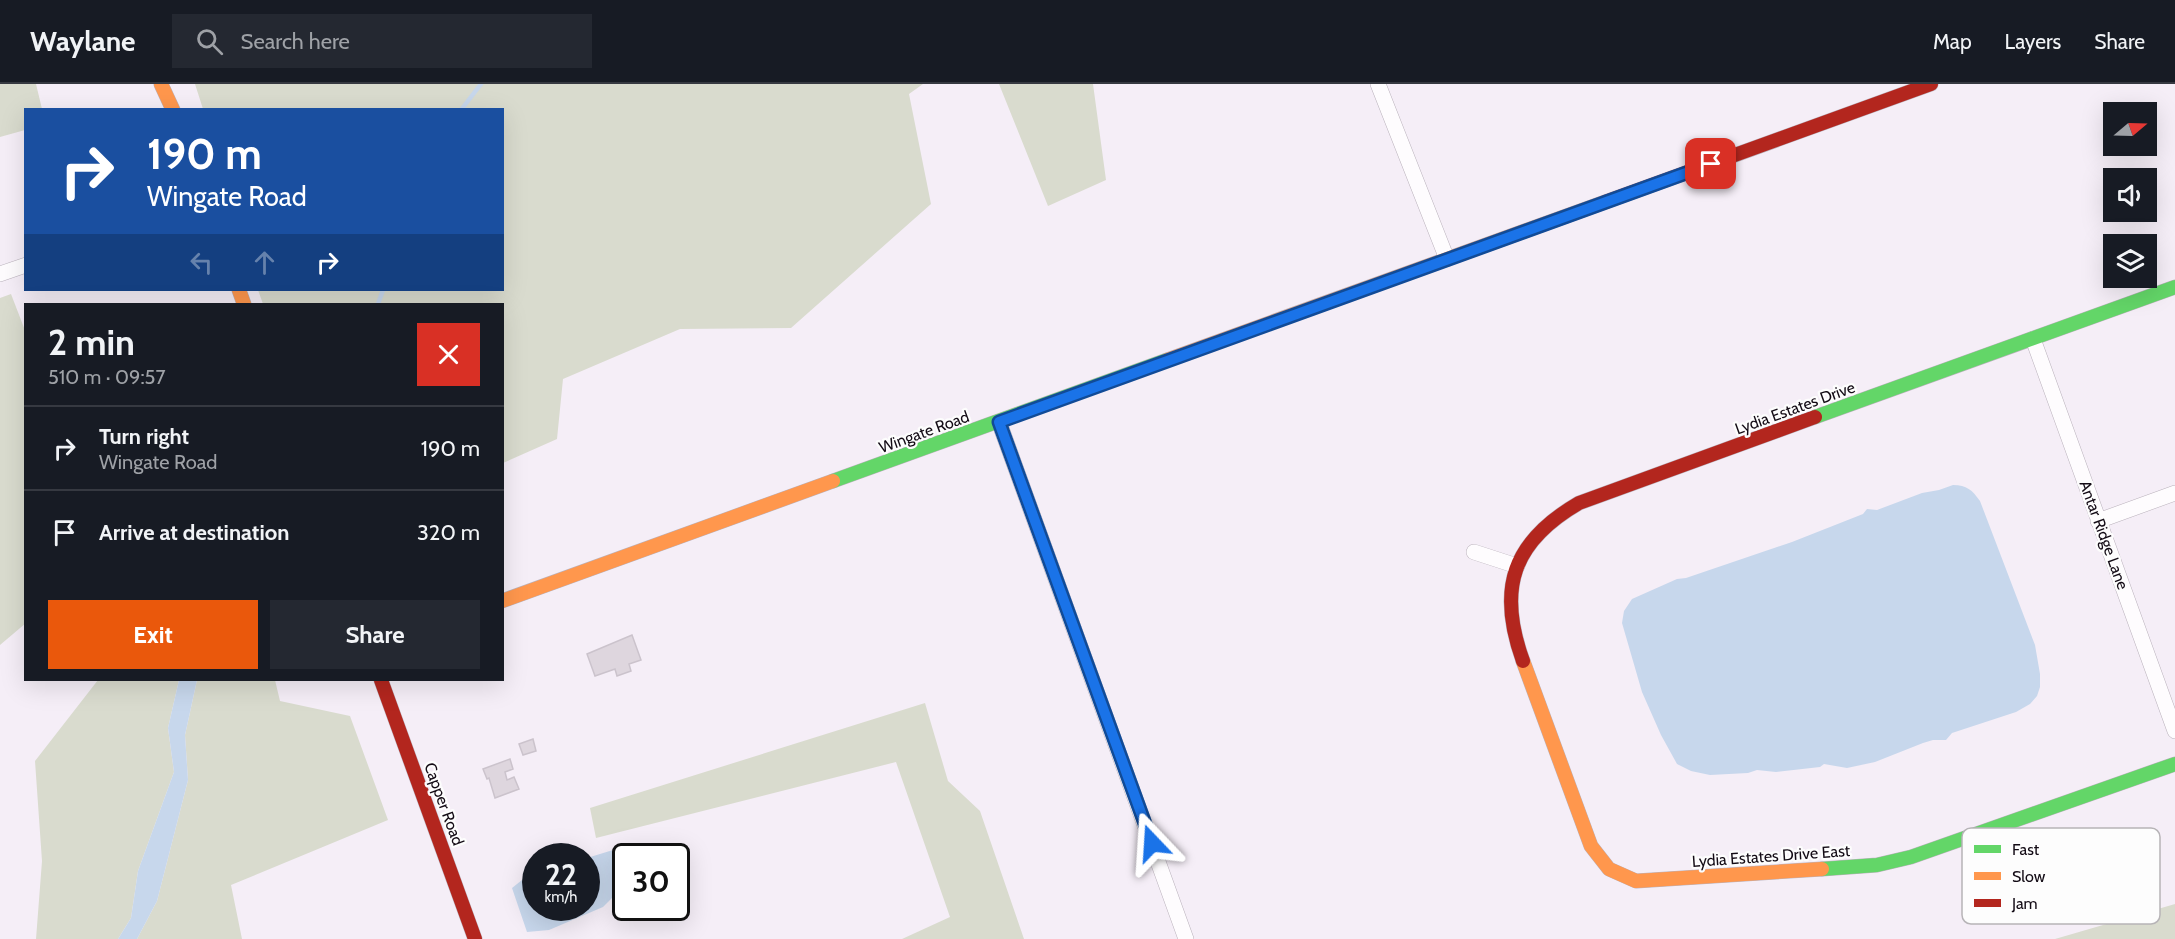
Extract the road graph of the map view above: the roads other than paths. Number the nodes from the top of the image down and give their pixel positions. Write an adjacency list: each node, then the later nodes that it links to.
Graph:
1 (160, 84): 5 (street)
2 (166, 84): 5 (street)
3 (1378, 84): 6 (street)
4 (1931, 84): 6 (street, Wingate Road)
5 (172, 106)
6 (1447, 259): 11 (street, Wingate Road)
7 (24, 266): 8 (street)
8 (0, 274)
9 (2175, 288): 10 (street, Lydia Estates Drive)
10 (2033, 339): 13 (street, Antar Ridge Lane); 15 (street, Lydia Estates Drive)
11 (999, 422): 16 (street, Wingate Road); 24 (street)
12 (2175, 493): 13 (street)
13 (2098, 521): 19 (street, Antar Ridge Lane)
14 (1474, 552): 15 (street)
15 (1517, 566): 17 (street, Lydia Estates Drive)
16 (504, 600)
17 (1514, 636): 22 (street, Lydia Estates Drive East)
18 (381, 681): 23 (street, Capper Road)
19 (2175, 731)
20 (2175, 764): 21 (street, Lydia Estates Drive East)
21 (1993, 828)
22 (1962, 839)
23 (475, 939)
24 (1186, 939)

